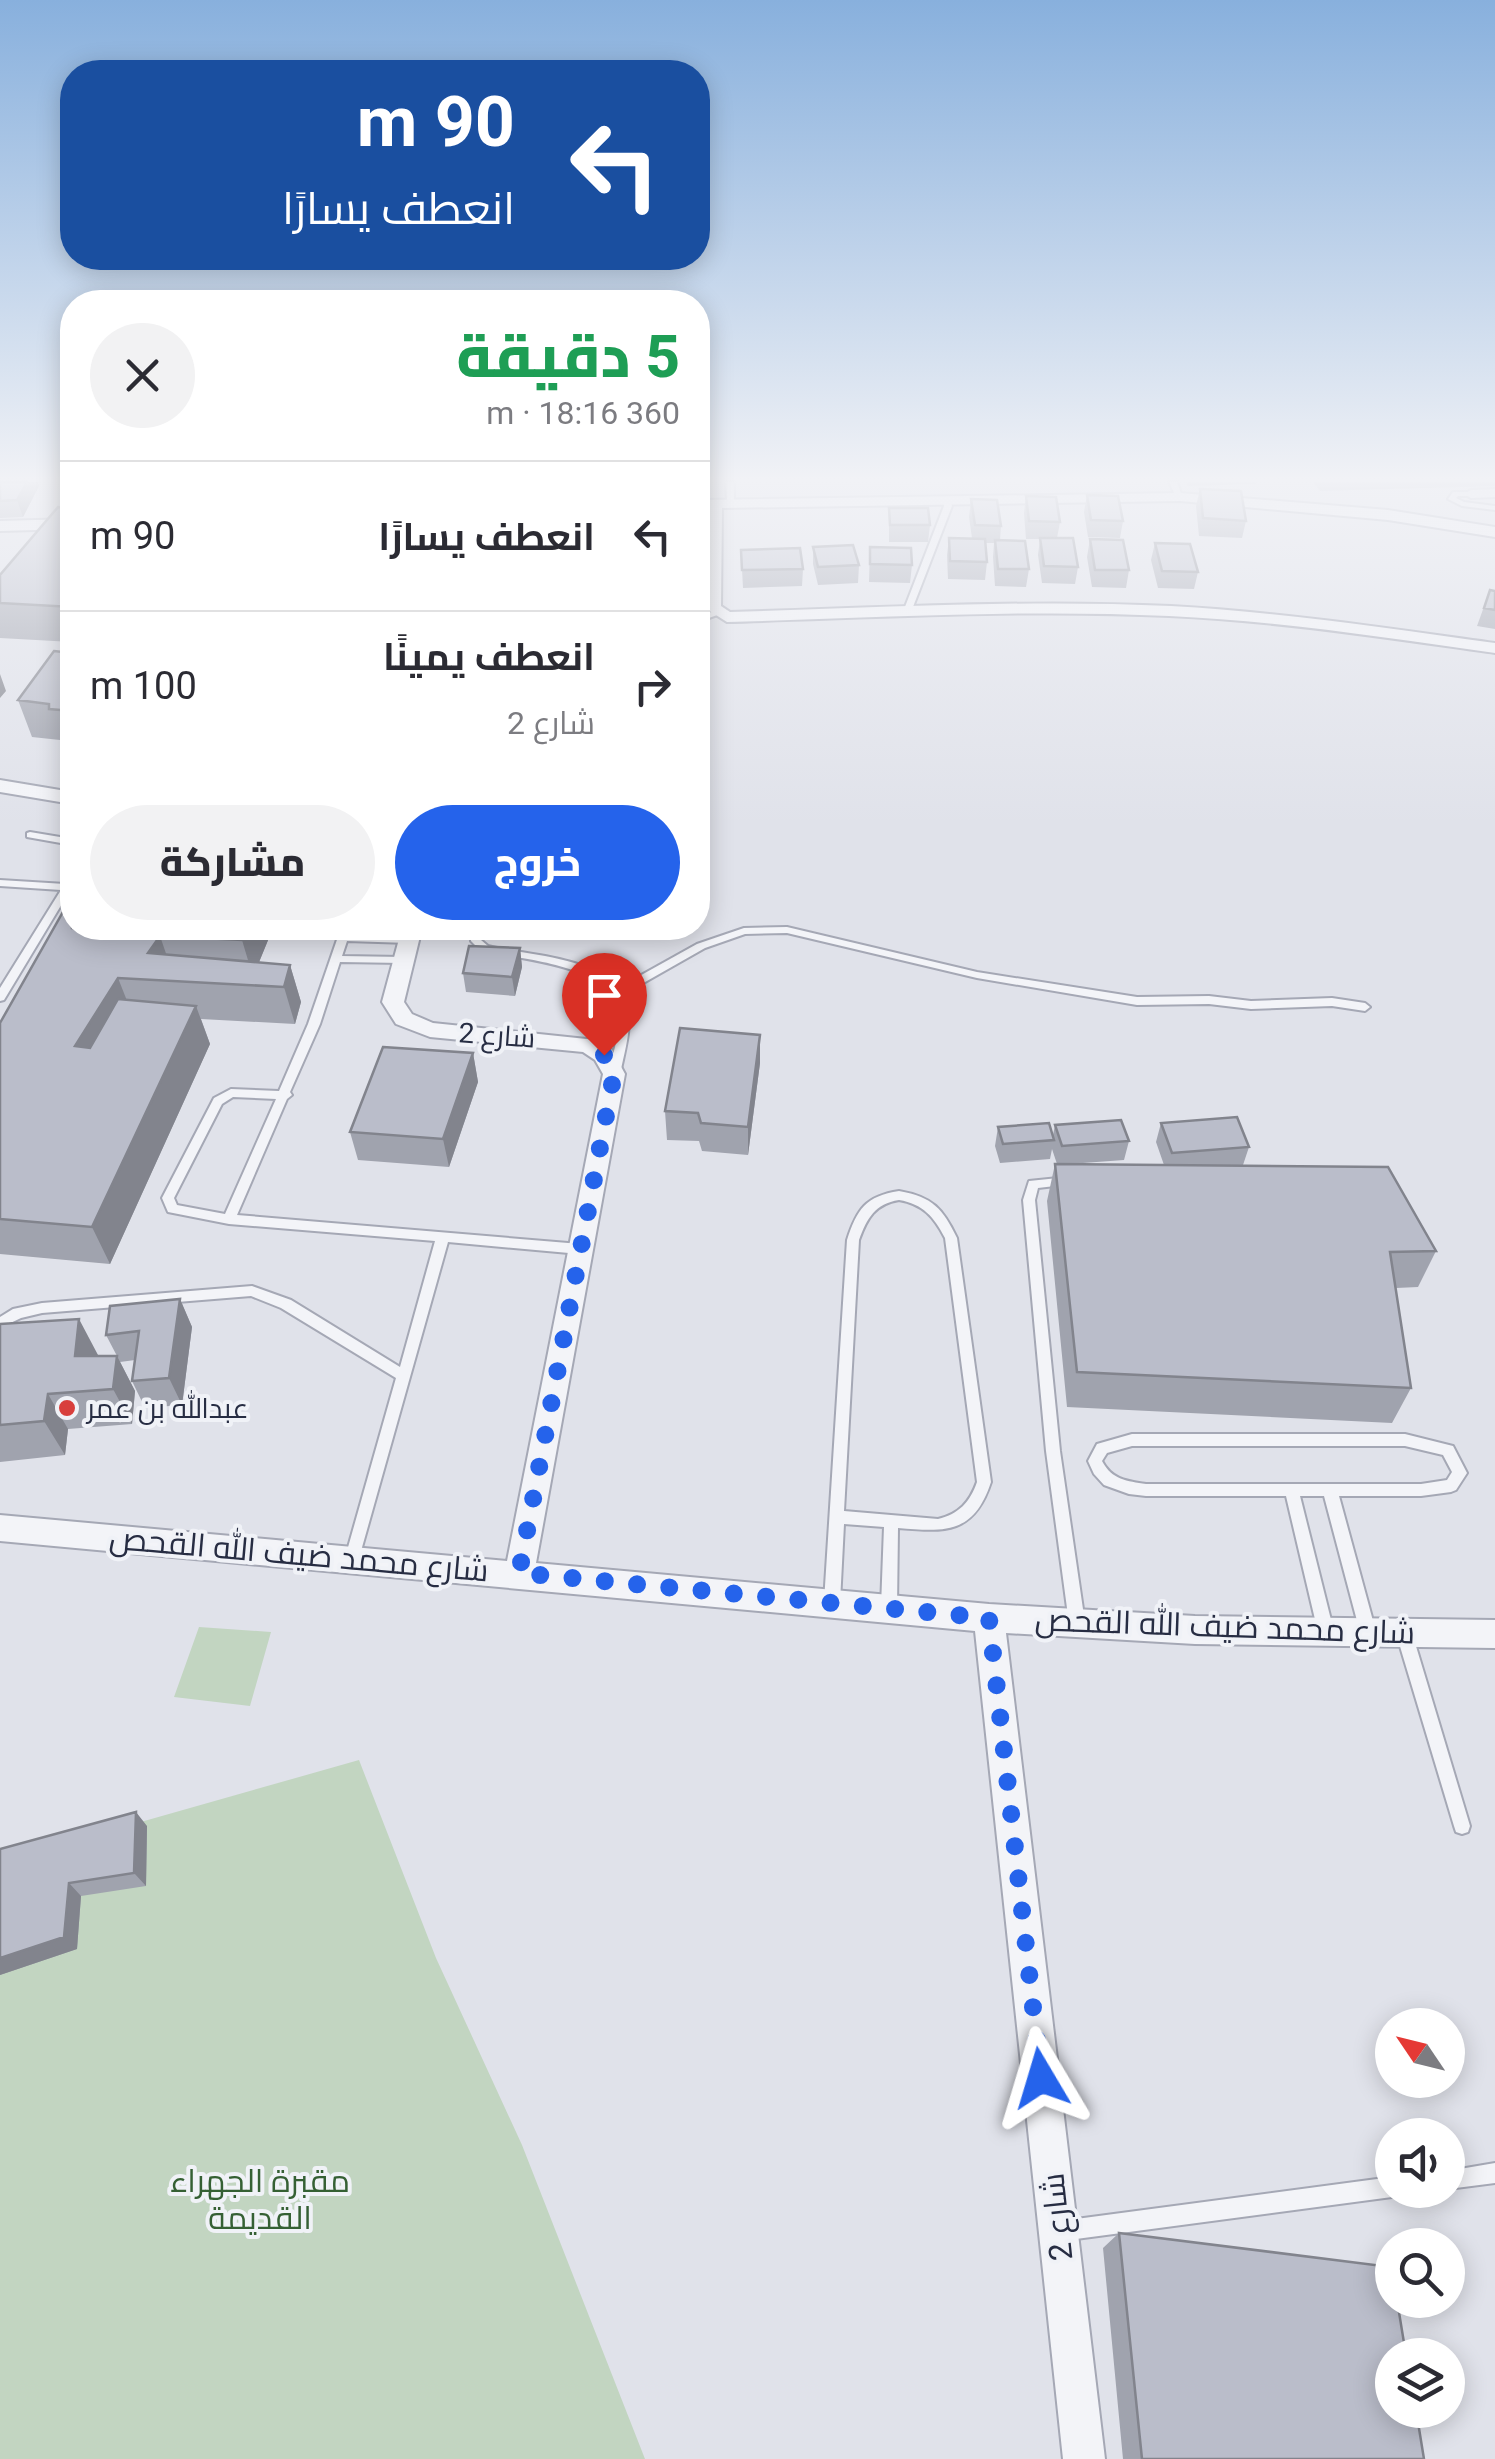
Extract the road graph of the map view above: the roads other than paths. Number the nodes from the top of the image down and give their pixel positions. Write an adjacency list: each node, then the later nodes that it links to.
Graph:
1 (713, 597): 3 (street)
2 (913, 597): 4 (lane)
3 (717, 612): 4 (street); 5 (lane)
4 (907, 612): 6 (street)
5 (710, 615)
6 (1495, 648)
7 (0, 786): 8 (street)
8 (60, 796)
9 (30, 836): 10 (lane)
10 (60, 840)
11 (0, 883): 12 (lane)
12 (60, 884)
13 (60, 899): 19 (lane)
14 (343, 940): 17 (lane)
15 (476, 940): 18 (lane)
16 (408, 942): 17 (lane); 21 (street, شارع 2)
17 (337, 959): 22 (lane)
18 (618, 992): 20 (lane); 21 (lane)
19 (0, 997)
20 (1365, 1006)
21 (614, 1074): 26 (street)
22 (286, 1095): 24 (lane); 24 (lane)
23 (1085, 1181): 39 (lane)
24 (230, 1219): 25 (lane)
25 (443, 1237): 26 (lane); 28 (lane)
26 (580, 1249): 35 (street)
27 (0, 1323): 28 (lane)
28 (404, 1376): 34 (lane)
29 (1292, 1491): 30 (lane); 30 (lane); 40 (lane)
30 (1330, 1491): 41 (lane)
31 (837, 1517): 32 (lane); 32 (lane); 36 (lane)
32 (891, 1521): 37 (lane)
33 (0, 1528): 34 (street, شارع محمد ضيف الله القحص)
34 (352, 1558): 35 (street, شارع محمد ضيف الله القحص)
35 (519, 1573): 36 (street, شارع محمد ضيف الله القحص)
36 (832, 1602): 37 (street, شارع محمد ضيف الله القحص)
37 (890, 1607): 38 (street, شارع محمد ضيف الله القحص)
38 (989, 1618): 39 (street, شارع محمد ضيف الله القحص); 48 (street, شارع 2)
39 (1077, 1622): 40 (street, شارع محمد ضيف الله القحص)
40 (1326, 1632): 41 (street, شارع محمد ضيف الله القحص)
41 (1368, 1632): 42 (street, شارع محمد ضيف الله القحص)
42 (1404, 1633): 43 (street, شارع محمد ضيف الله القحص); 44 (lane)
43 (1495, 1634)
44 (1462, 1826)
45 (1495, 2174): 46 (lane)
46 (1465, 2178)
47 (1375, 2189): 48 (lane)
48 (1058, 2231): 49 (street, شارع 2)
49 (1084, 2459)

